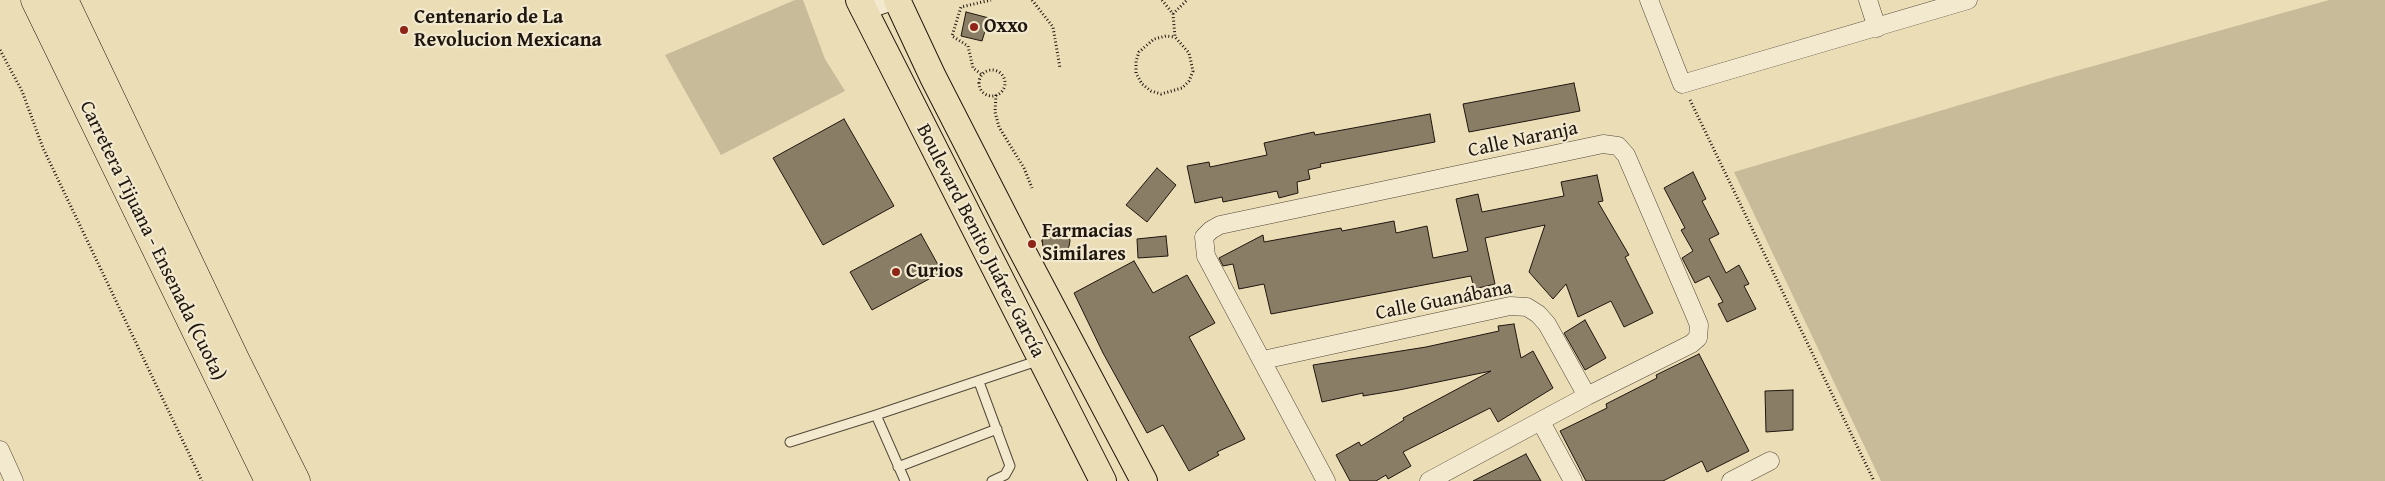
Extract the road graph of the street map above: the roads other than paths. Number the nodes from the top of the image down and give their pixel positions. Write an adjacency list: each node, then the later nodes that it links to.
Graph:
1 (35, 0): 22 (highway, Carretera Tijuana - Ensenada (Cuota))
2 (64, 0): 23 (highway, Carretera Tijuana - Ensenada (Cuota))
3 (886, 0): 8 (street)
4 (897, 0): 27 (main road, Boulevard Benito Juárez García)
5 (1649, 0): 9 (street)
6 (1868, 0): 9 (street)
7 (1968, 0): 9 (street)
8 (860, 4): 10 (main road, Boulevard Benito Juárez García)
9 (1877, 28)
10 (1040, 360): 12 (lane); 26 (main road, Boulevard Benito Juárez García)
11 (1263, 360): 13 (street, Calle Guanábana); 13 (street, Calle Naranja); 28 (street, Calle Naranja)
12 (979, 382): 14 (lane); 16 (lane)
13 (1587, 396): 15 (street, Calle Naranja)
14 (876, 415): 17 (lane); 20 (lane)
15 (1541, 422): 29 (street, Calle Naranja); 30 (street)
16 (997, 429): 20 (lane); 25 (lane)
17 (790, 442)
18 (0, 450): 21 (street)
19 (1770, 461): 31 (street)
20 (898, 467): 24 (lane)
21 (14, 481)
22 (269, 481)
23 (296, 481)
24 (904, 481)
25 (992, 481)
26 (1102, 481)
27 (1144, 481)
28 (1326, 481)
29 (1429, 481)
30 (1573, 481)
31 (1731, 481)

